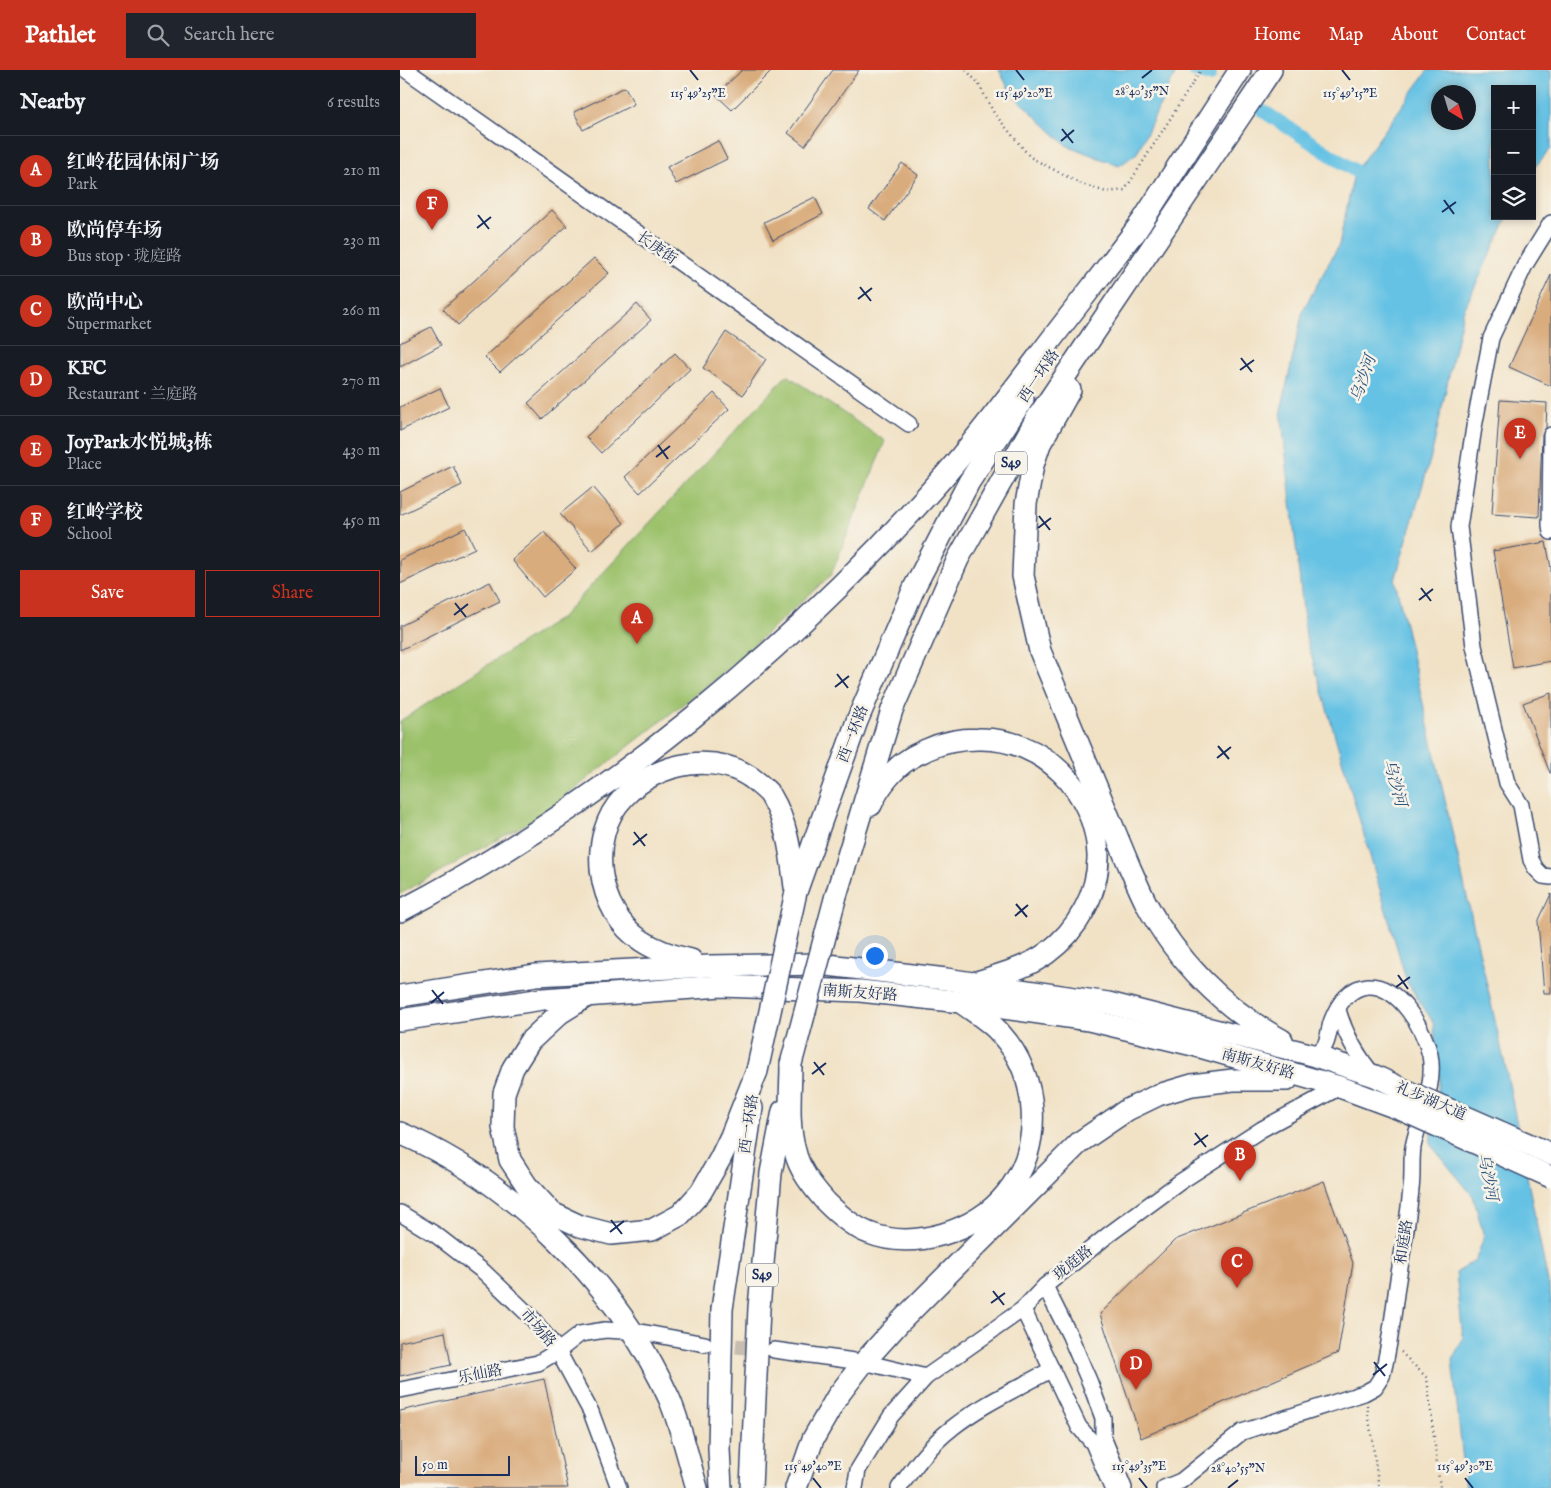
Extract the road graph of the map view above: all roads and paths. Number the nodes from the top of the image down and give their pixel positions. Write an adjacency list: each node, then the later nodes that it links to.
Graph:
1 (406, 70): 9 (street, 长庚街)
2 (966, 70): 3 (path)
3 (1201, 70)
4 (1240, 70): 6 (highway, 西一环路 / S49)
5 (1271, 70): 8 (highway, 西一环路 / S49)
6 (1141, 223): 13 (highway, 西一环路 / S49); 15 (highway)
7 (1551, 224): 12 (street)
8 (1154, 243): 14 (highway, 西一环路 / S49); 23 (highway)
9 (909, 424)
10 (1551, 435): 11 (street)
11 (1551, 532)
12 (1551, 877)
13 (796, 892): 16 (highway); 25 (highway, 西一环路 / S49, bridge)
14 (835, 899): 17 (highway); 24 (highway, 西一环路 / S49, bridge)
15 (400, 911)
16 (710, 966): 17 (highway, 南斯友好路); 19 (highway, 南斯友好路)
17 (974, 983): 23 (highway, 南斯友好路)
18 (589, 995): 20 (highway, 南斯友好路); 22 (highway, 南斯友好路); 25 (highway)
19 (400, 996)
20 (961, 1002): 24 (highway); 27 (highway, 南斯友好路)
21 (1338, 1010): 23 (street, 和庭路); 26 (street); 38 (street, 和庭路)
22 (400, 1020)
23 (1309, 1054): 26 (highway, 礼步湖大道)
24 (791, 1064): 51 (highway, 西一环路 / S49)
25 (757, 1071): 50 (highway, 西一环路 / S49)
26 (1375, 1076): 29 (highway, 礼步湖大道)
27 (1313, 1080): 28 (highway, 礼步湖大道); 52 (highway)
28 (1340, 1087): 29 (highway, 礼步湖大道); 34 (street, 珑庭路)
29 (1407, 1101): 31 (highway, 礼步湖大道, bridge); 32 (highway, 礼步湖大道, bridge)
30 (400, 1132): 49 (highway)
31 (1551, 1154)
32 (1551, 1177)
33 (400, 1213): 41 (street, 市场路)
34 (1045, 1286): 35 (street, 珑庭路); 56 (street)
35 (1023, 1309): 44 (street); 45 (street, 珑庭路)
36 (622, 1331): 41 (street, 乐仙路)
37 (641, 1332): 39 (street)
38 (1389, 1341): 47 (street, 和庭路); 59 (path)
39 (705, 1344)
40 (774, 1350): 42 (street)
41 (558, 1351): 46 (street, 乐仙路); 48 (street, 市场路)
42 (854, 1361)
43 (872, 1364): 45 (street)
44 (1052, 1369): 54 (street); 55 (street)
45 (926, 1377): 53 (street, 珑庭路)
46 (400, 1390)
47 (1364, 1393): 57 (street, 和庭路); 58 (path)
48 (619, 1488)
49 (697, 1488)
50 (721, 1488)
51 (751, 1488)
52 (796, 1488)
53 (855, 1488)
54 (899, 1488)
55 (1112, 1488)
56 (1124, 1488)
57 (1164, 1488)
58 (1379, 1488)
59 (1440, 1488)

